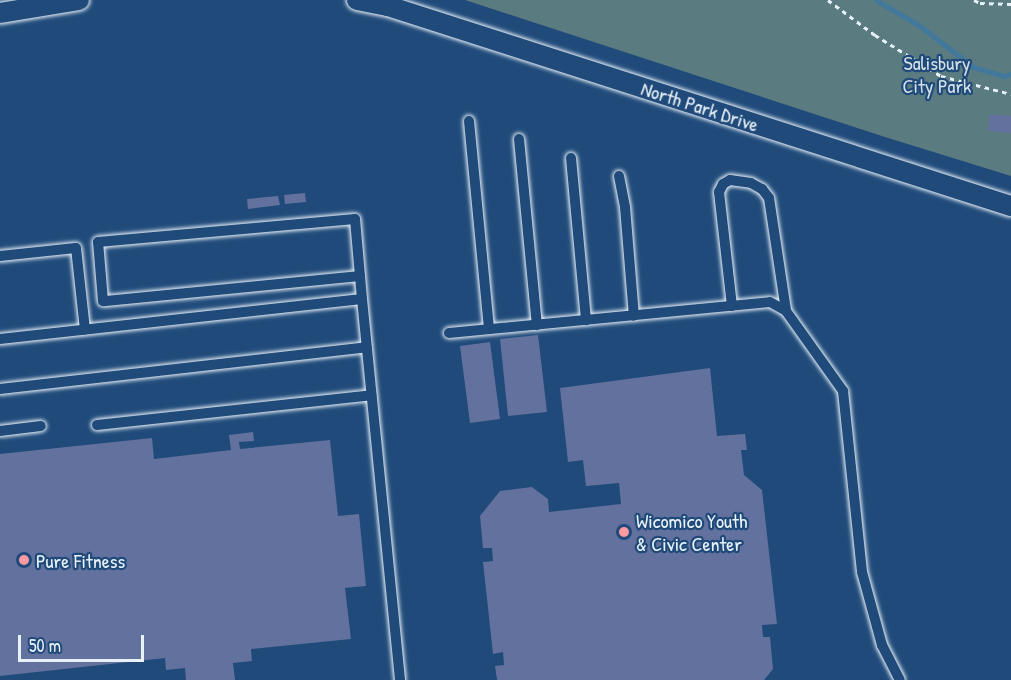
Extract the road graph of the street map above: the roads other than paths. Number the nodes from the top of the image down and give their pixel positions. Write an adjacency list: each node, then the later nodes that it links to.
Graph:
1 (79, 0): 3 (street)
2 (357, 0): 8 (street, North Park Drive)
3 (0, 13)
4 (469, 121): 17 (lane)
5 (519, 139): 16 (lane)
6 (571, 158): 15 (lane)
7 (619, 176): 14 (lane)
8 (1011, 206)
9 (0, 256): 18 (lane)
10 (360, 276): 10 (lane); 11 (lane)
11 (362, 299): 18 (lane); 21 (lane)
12 (732, 306): 13 (lane); 13 (lane); 14 (lane)
13 (786, 311): 28 (lane)
14 (634, 316): 15 (lane)
15 (586, 320): 16 (lane)
16 (537, 325): 17 (lane)
17 (489, 329): 19 (lane)
18 (85, 330): 20 (lane)
19 (449, 333)
20 (0, 339)
21 (367, 347): 22 (lane); 23 (lane)
22 (0, 389)
23 (371, 395): 24 (lane); 27 (lane)
24 (98, 425)
25 (41, 426): 26 (lane)
26 (0, 431)
27 (400, 680)
28 (900, 680)

